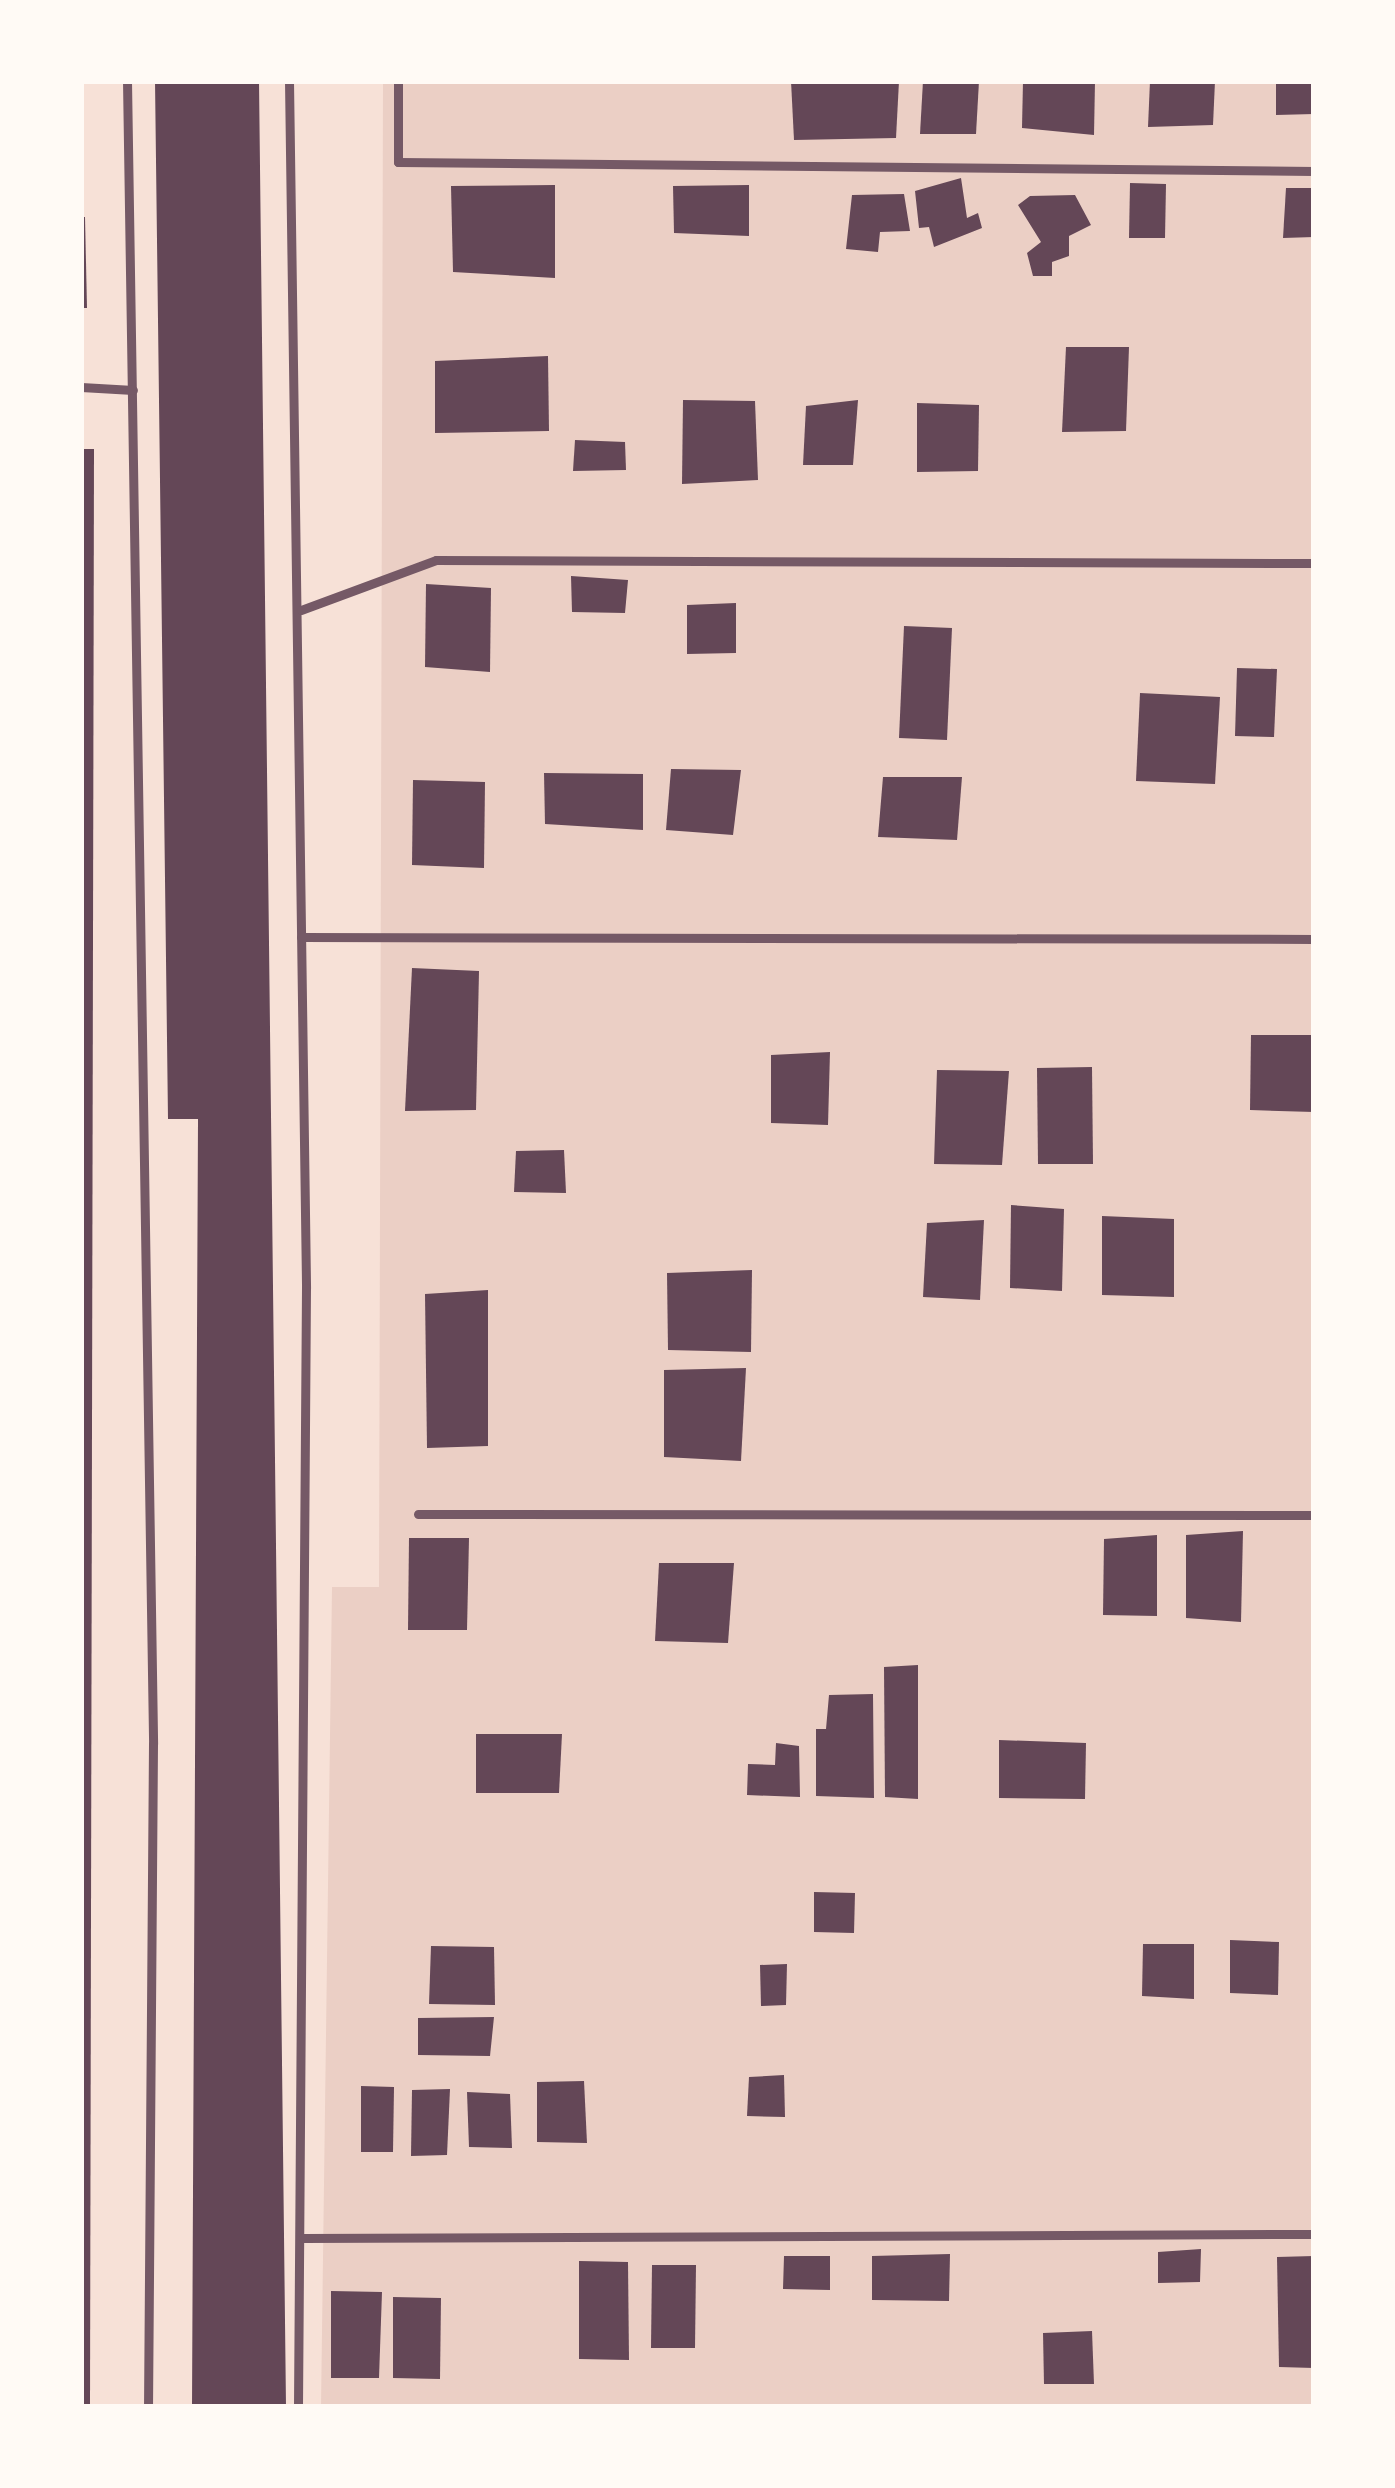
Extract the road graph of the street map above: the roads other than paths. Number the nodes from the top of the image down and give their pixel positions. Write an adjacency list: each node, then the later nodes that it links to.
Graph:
1 (127, 81): 6 (lane)
2 (289, 81): 8 (lane)
3 (398, 81): 4 (lane)
4 (1314, 171)
5 (81, 388): 6 (lane)
6 (133, 390): 15 (lane)
7 (1314, 563): 8 (lane)
8 (301, 610): 9 (lane)
9 (301, 938): 10 (lane); 14 (lane)
10 (1314, 939)
11 (418, 1514): 12 (lane)
12 (1314, 1515)
13 (1314, 2234): 14 (lane)
14 (303, 2238): 16 (lane)
15 (148, 2407)
16 (298, 2407)

